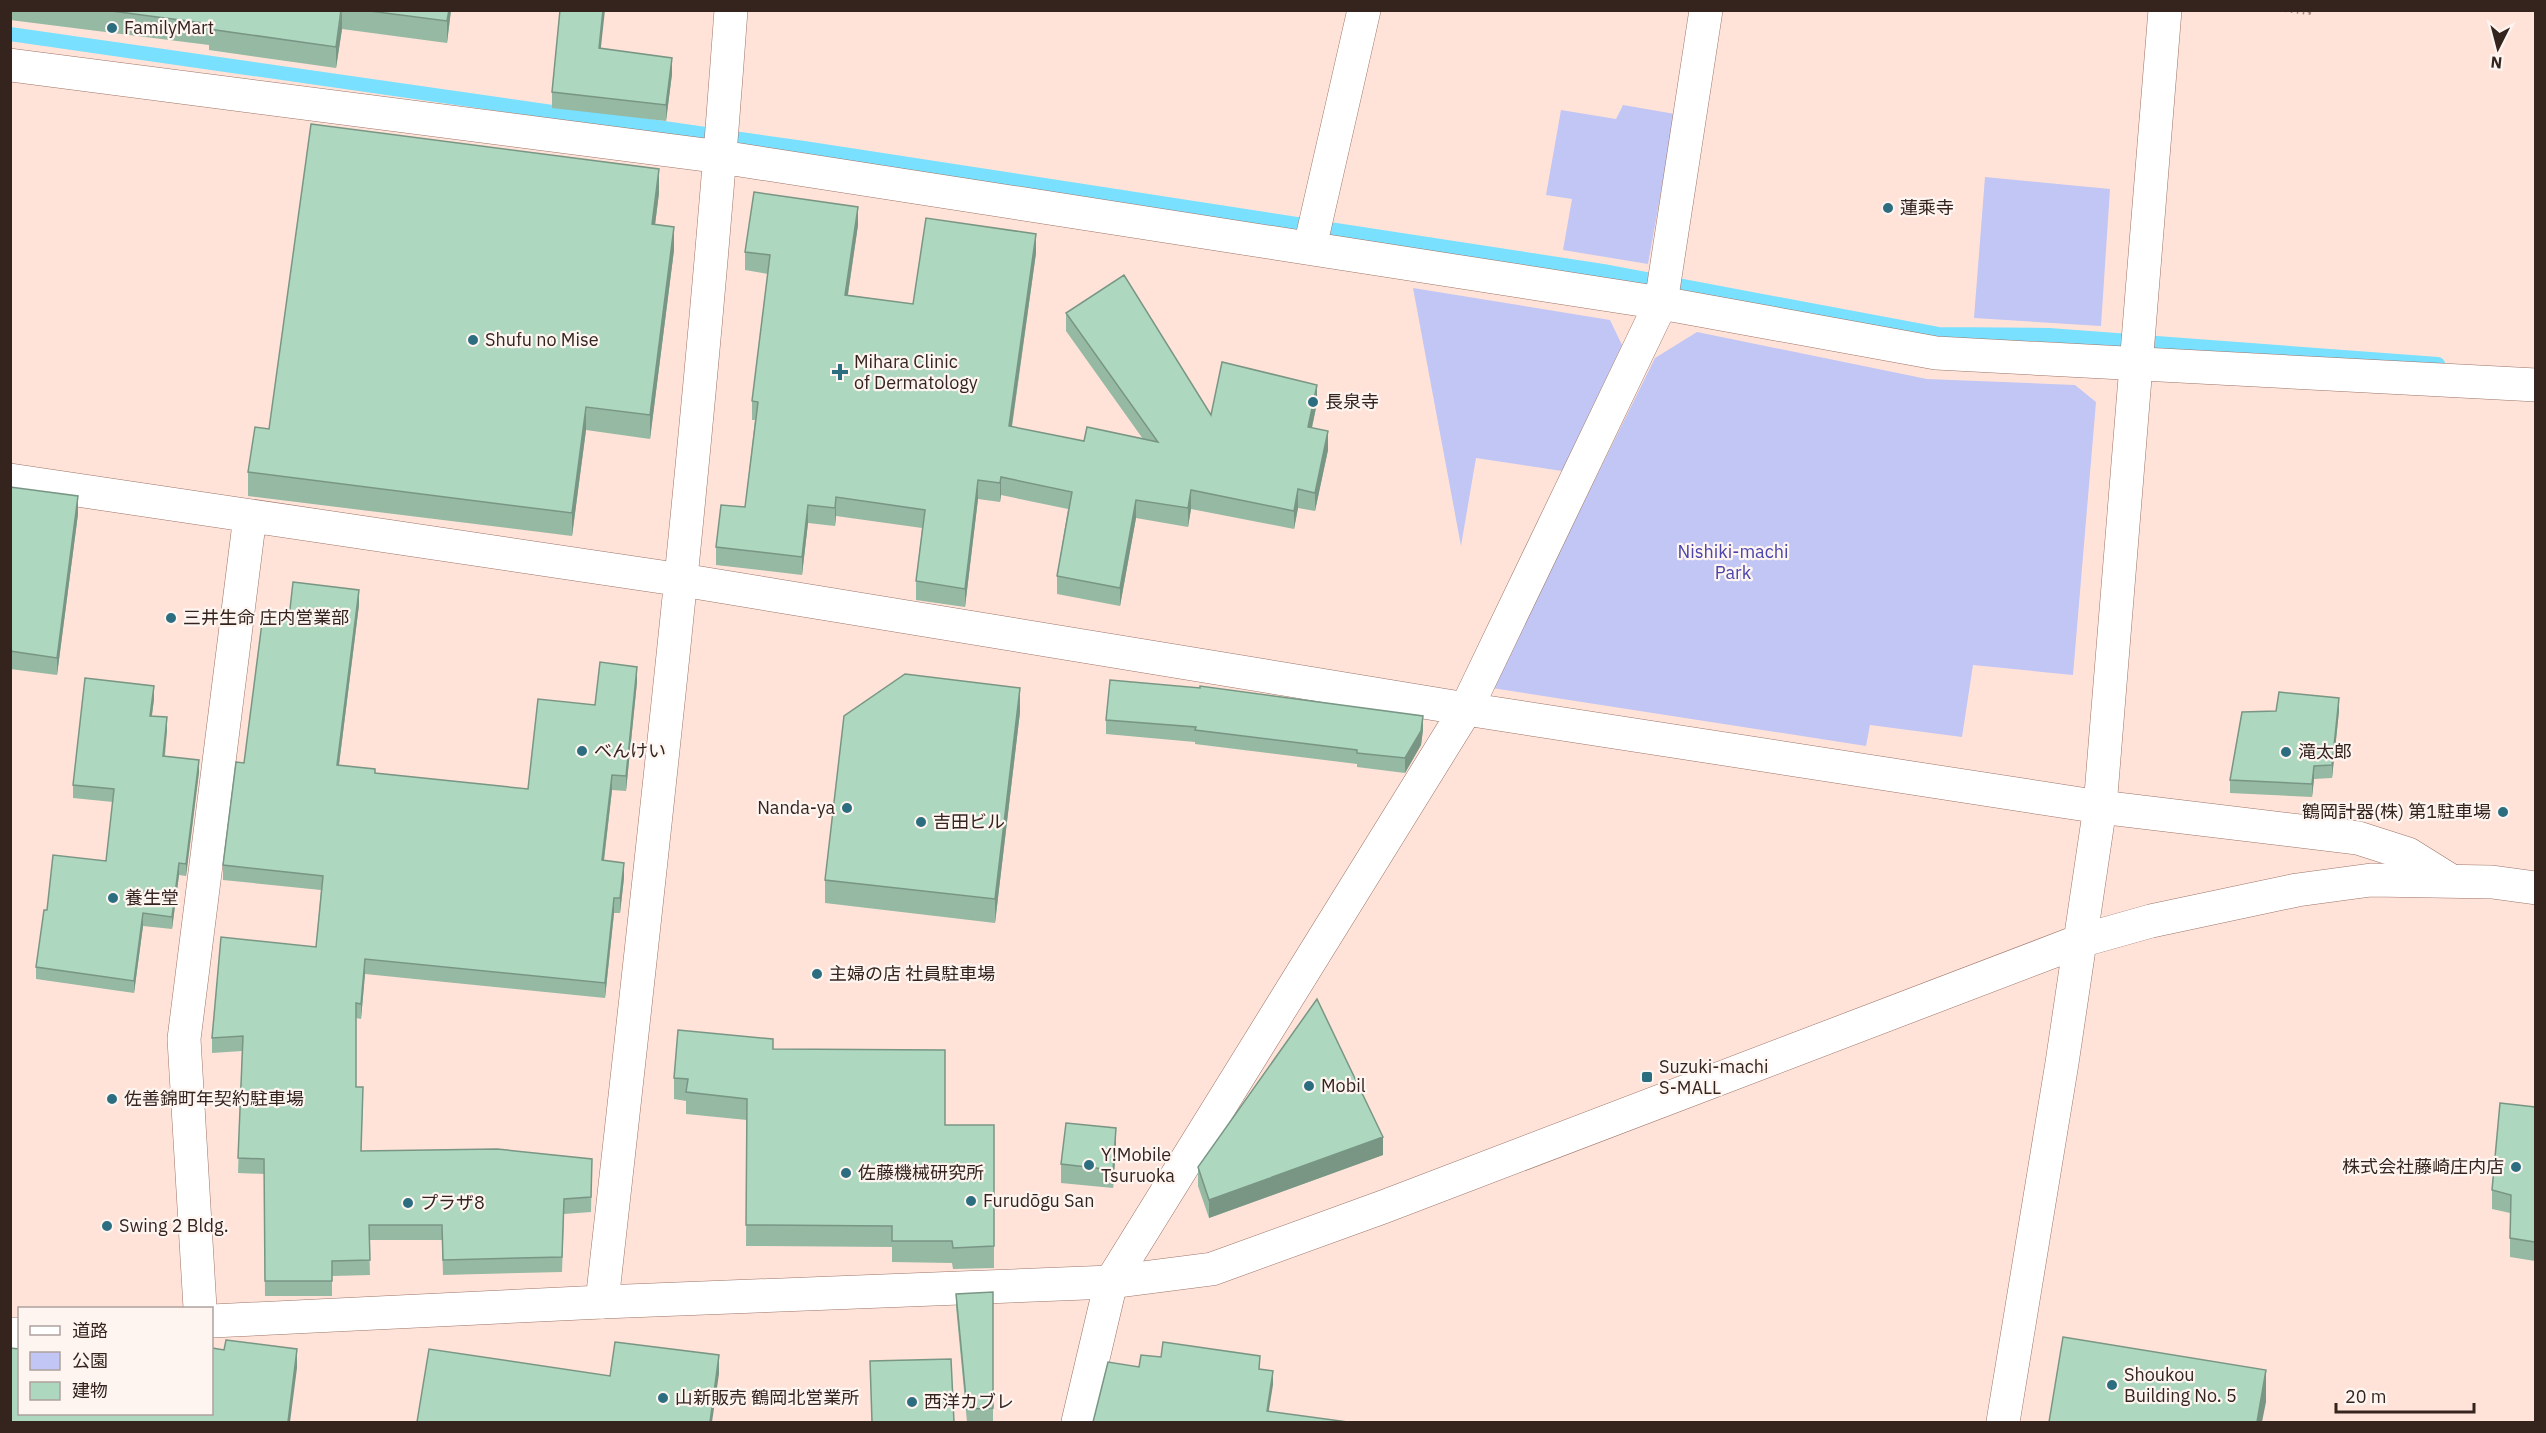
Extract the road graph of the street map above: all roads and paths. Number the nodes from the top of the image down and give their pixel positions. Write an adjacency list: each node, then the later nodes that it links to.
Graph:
1 (731, 10): 8 (street)
2 (1364, 10): 9 (street)
3 (1706, 10): 10 (street)
4 (2165, 10): 11 (street)
5 (2285, 10): 6 (path)
6 (2309, 12)
7 (10, 65): 8 (street)
8 (721, 157): 9 (street); 15 (street)
9 (1310, 248): 10 (street)
10 (1661, 303): 11 (street); 16 (street)
11 (2137, 365): 12 (street); 17 (street)
12 (2535, 385)
13 (10, 480): 14 (street)
14 (250, 516): 15 (street); 23 (street)
15 (682, 580): 16 (street); 22 (street)
16 (1466, 709): 17 (street); 21 (street)
17 (2100, 807): 18 (street); 20 (street)
18 (2448, 879): 19 (street); 20 (street)
19 (2535, 888)
20 (2080, 941): 21 (street); 26 (street)
21 (1111, 1282): 22 (street); 25 (street)
22 (602, 1302): 24 (street)
23 (200, 1307)
24 (213, 1321)
25 (1078, 1422)
26 (2003, 1422)

